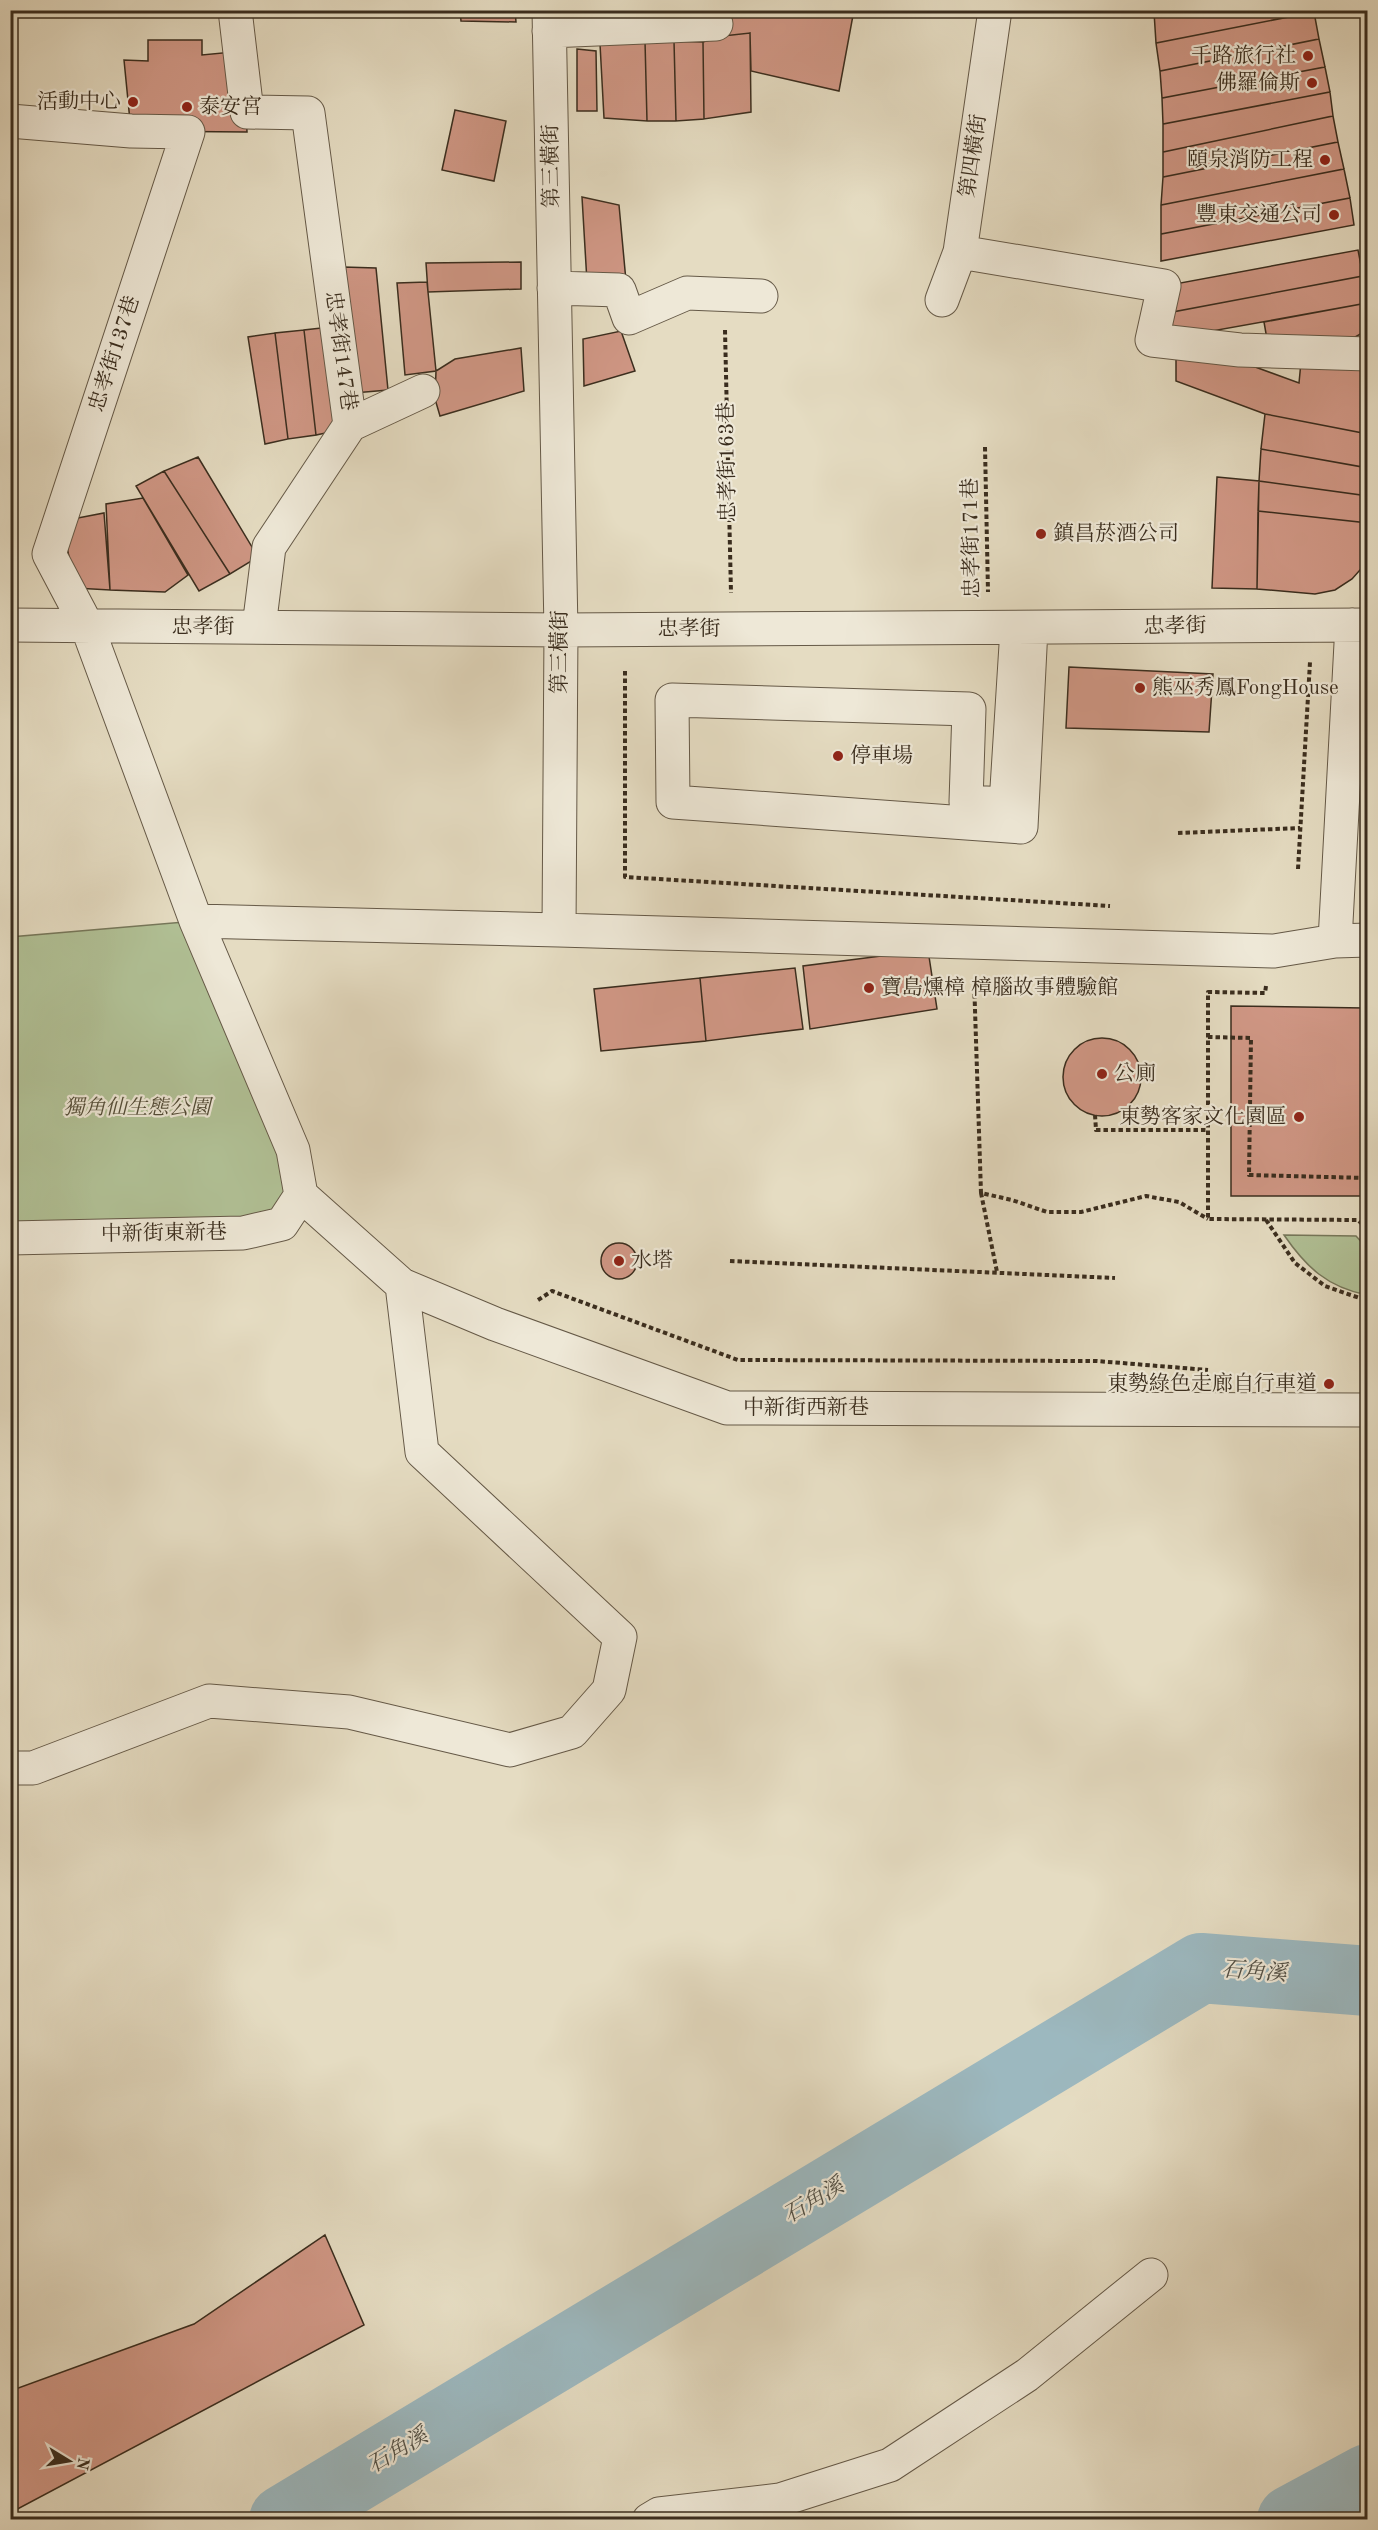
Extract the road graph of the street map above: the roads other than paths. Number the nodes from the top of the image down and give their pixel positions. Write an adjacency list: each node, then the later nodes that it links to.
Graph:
1 (235, 10): 12 (street, 忠孝街147巷)
2 (995, 10): 6 (street, 第四橫街)
3 (549, 20): 4 (street); 7 (street, 第三橫街)
4 (716, 24)
5 (10, 121): 15 (street, 忠孝街137巷)
6 (960, 252): 9 (street, 第四橫街); 10 (street)
7 (554, 288): 8 (street); 18 (street, 第三橫街)
8 (761, 296)
9 (942, 300)
10 (1368, 354)
11 (423, 391): 12 (street)
12 (350, 425): 16 (street, 忠孝街147巷)
13 (1360, 625): 17 (street, 忠孝街); 22 (street)
14 (10, 626): 15 (street, 忠孝街)
15 (87, 626): 16 (street, 忠孝街); 19 (street)
16 (259, 627): 18 (street, 忠孝街)
17 (1012, 629): 17 (street); 18 (street, 忠孝街)
18 (561, 630): 20 (street, 第三橫街)
19 (196, 921): 20 (street); 23 (street)
20 (559, 930): 22 (street)
21 (1368, 940): 22 (street)
22 (1335, 941)
23 (301, 1195): 24 (street, 中新街東新巷); 25 (street, 中新街西新巷)
24 (10, 1238)
25 (402, 1285): 26 (street, 中新街西新巷); 27 (street)
26 (1368, 1410)
27 (10, 1768)
28 (1151, 2275): 29 (street)
29 (649, 2520)

